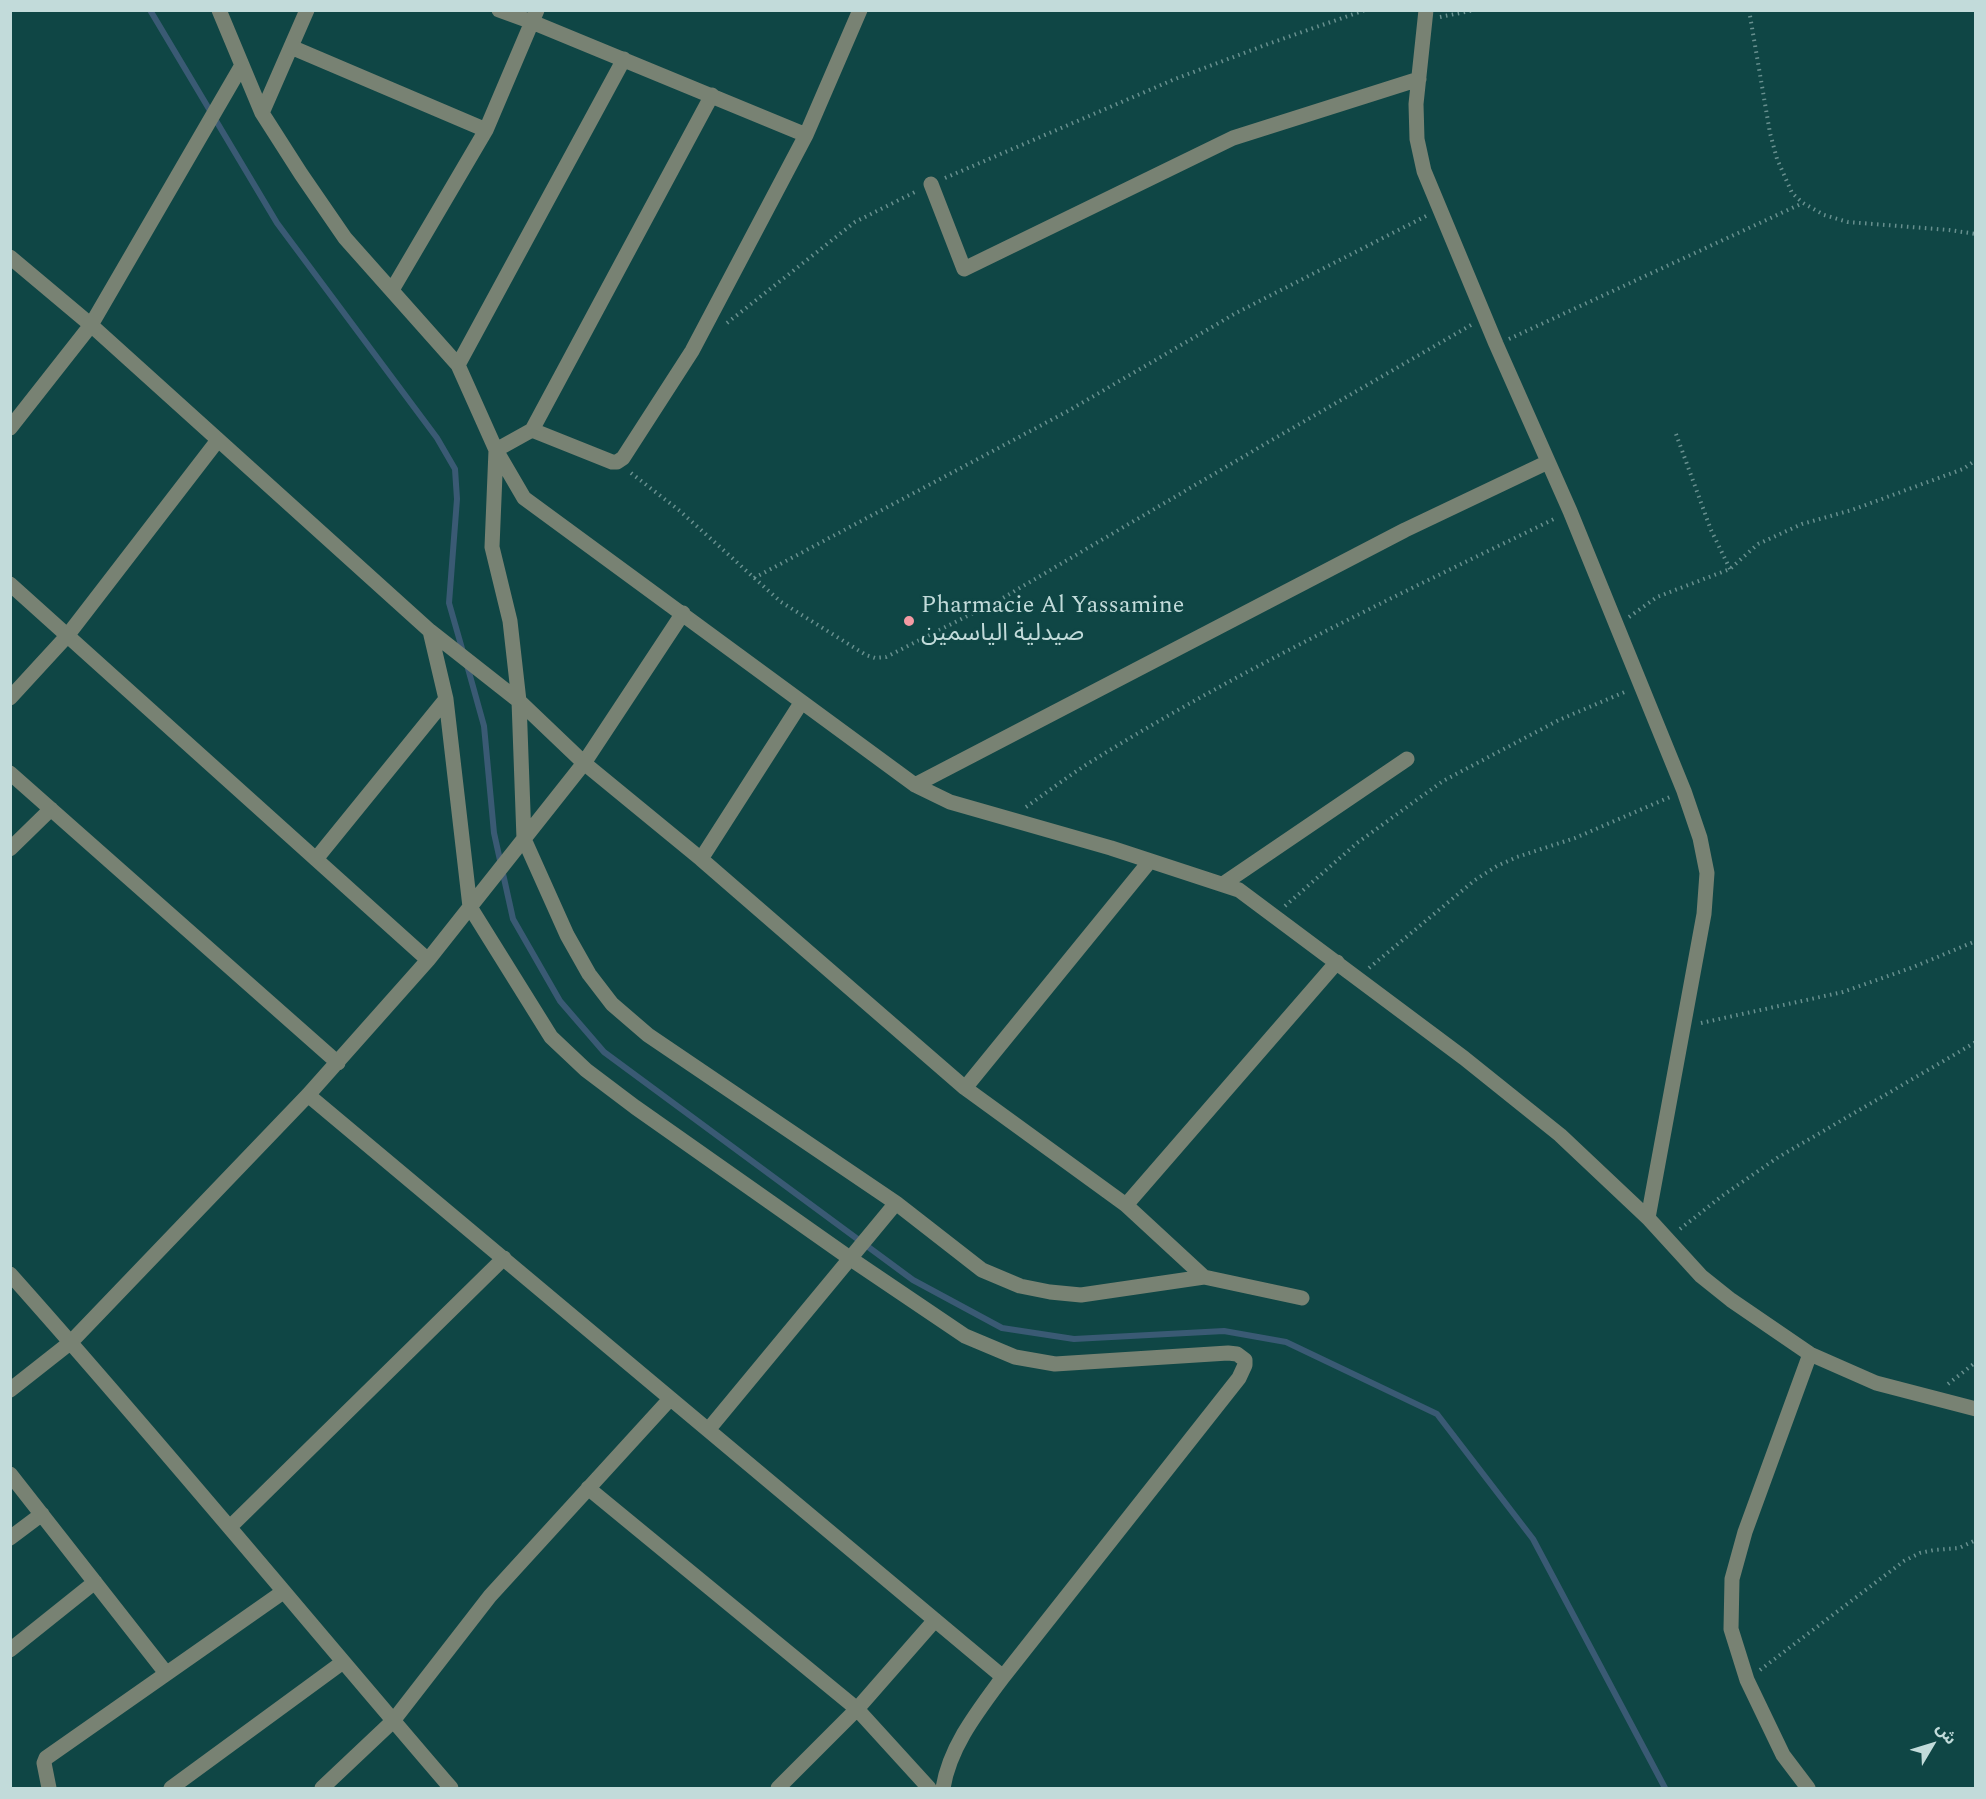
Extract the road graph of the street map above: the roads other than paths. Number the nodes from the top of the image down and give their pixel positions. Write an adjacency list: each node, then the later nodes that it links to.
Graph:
1 (219, 10): 9 (street)
2 (307, 10): 7 (street)
3 (499, 10): 6 (street)
4 (860, 10): 14 (street)
5 (1426, 15): 10 (street)
6 (535, 16): 8 (street); 13 (street)
7 (291, 47): 12 (street); 13 (street)
8 (624, 59): 11 (street); 19 (street)
9 (242, 65): 12 (street); 18 (street)
10 (1419, 80): 15 (street); 24 (street)
11 (712, 96): 14 (street); 21 (street)
12 (262, 112): 17 (street)
13 (486, 130): 17 (street)
14 (806, 135): 21 (street)
15 (932, 184)
16 (10, 257): 18 (street)
17 (392, 290): 19 (street)
18 (91, 325): 20 (street); 22 (street)
19 (458, 365): 23 (street)
20 (10, 428)
21 (532, 430): 23 (street)
22 (218, 440): 27 (street); 28 (street)
23 (496, 450): 26 (street); 31 (street)
24 (1548, 462): 36 (street); 52 (street)
25 (10, 584): 28 (street)
26 (683, 613): 32 (street); 34 (street)
27 (430, 631): 30 (street); 31 (street)
28 (67, 636): 29 (street); 40 (street)
29 (10, 698)
30 (446, 699): 40 (street); 44 (street)
31 (519, 701): 34 (street); 38 (street)
32 (801, 703): 36 (street); 41 (street)
33 (1407, 759): 43 (street)
34 (584, 763): 38 (street); 41 (street)
35 (10, 773): 37 (street)
36 (915, 785): 42 (street)
37 (51, 809): 39 (street); 47 (street)
38 (524, 839): 44 (street); 50 (street)
39 (10, 849)
40 (315, 859): 45 (street)
41 (700, 859): 48 (street)
42 (1150, 861): 43 (street); 48 (street)
43 (1223, 884): 46 (street)
44 (470, 907): 45 (street); 53 (street)
45 (428, 960): 47 (street)
46 (1337, 962): 51 (street); 52 (street)
47 (338, 1063): 49 (street)
48 (964, 1088): 51 (street)
49 (309, 1095): 54 (street); 58 (street)
50 (896, 1203): 53 (street); 56 (street)
51 (1126, 1205): 56 (street)
52 (1648, 1218): 59 (street)
53 (854, 1256): 63 (street); 75 (street)
54 (504, 1258): 61 (street); 67 (street)
55 (10, 1274): 58 (street)
56 (1204, 1277): 57 (street)
57 (1302, 1298)
58 (71, 1342): 60 (street); 67 (street)
59 (1810, 1354): 62 (street); 85 (street)
60 (10, 1390)
61 (670, 1399): 63 (street); 65 (street)
62 (1976, 1409)
63 (708, 1430): 71 (street)
64 (10, 1474): 66 (street)
65 (588, 1488): 76 (street); 77 (street)
66 (42, 1514): 68 (street); 69 (street)
67 (230, 1527): 70 (street)
68 (10, 1538)
69 (95, 1582): 72 (street); 74 (street)
70 (283, 1592): 73 (street); 74 (street)
71 (935, 1620): 75 (street); 76 (street)
72 (10, 1650)
73 (343, 1662): 77 (street); 79 (street)
74 (166, 1673): 78 (street)
75 (1003, 1677): 84 (street)
76 (856, 1709): 82 (street); 83 (street)
77 (393, 1721): 80 (street); 81 (street)
78 (49, 1788)
79 (171, 1788)
80 (322, 1788)
81 (451, 1788)
82 (777, 1788)
83 (929, 1788)
84 (944, 1788)
85 (1808, 1788)

